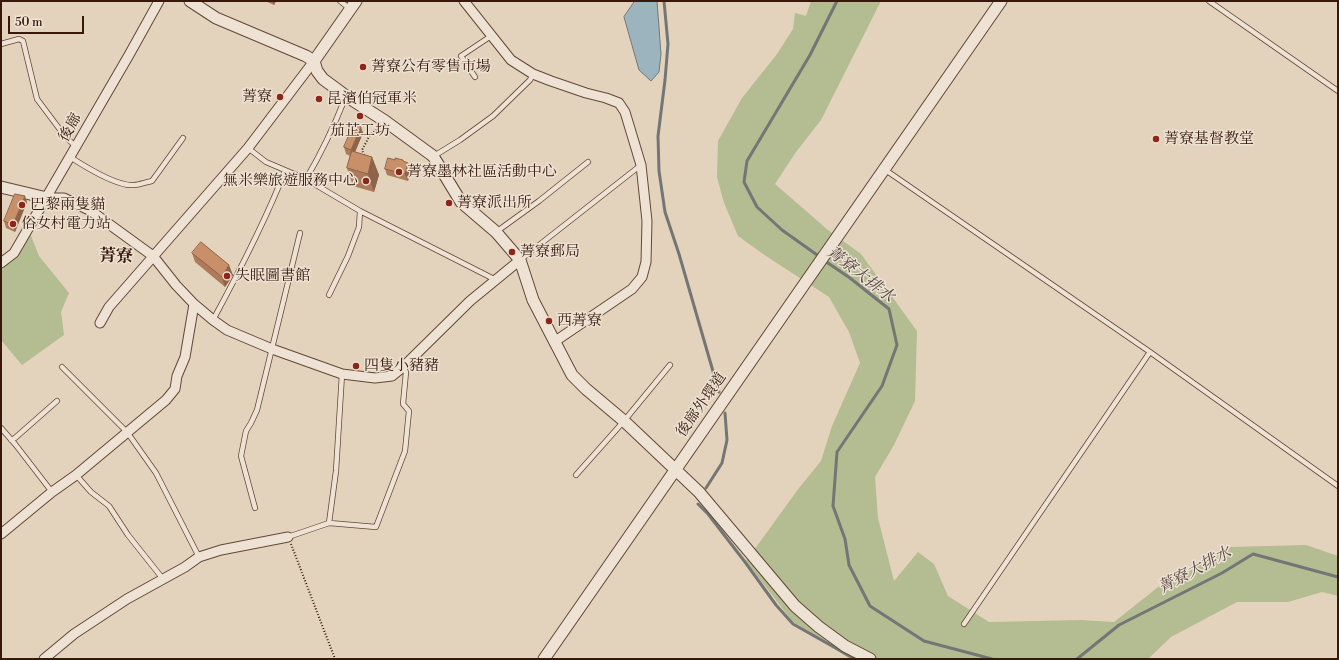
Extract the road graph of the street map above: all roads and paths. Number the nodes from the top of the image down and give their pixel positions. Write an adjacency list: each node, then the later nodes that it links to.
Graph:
1 (159, 1): 17 (street, 後廍)
2 (190, 1): 10 (street)
3 (340, 1): 7 (lane)
4 (464, 1): 8 (street)
5 (1001, 1): 24 (street, 後廍外環道)
6 (1209, 1): 13 (lane)
7 (353, 5): 10 (street)
8 (491, 36): 11 (street); 12 (lane)
9 (1, 44): 17 (lane)
10 (314, 61): 14 (street); 18 (street)
11 (533, 74): 19 (lane); 23 (street)
12 (475, 77)
13 (1338, 91)
14 (346, 96): 15 (street); 26 (lane)
15 (385, 121): 19 (street); 21 (path)
16 (183, 138): 20 (lane)
17 (76, 147): 20 (street, 後廍)
18 (248, 148): 25 (lane); 32 (street)
19 (433, 156): 30 (street)
20 (70, 157): 28 (street, 後廍)
21 (364, 157)
22 (588, 162): 30 (lane)
23 (641, 165): 33 (lane); 40 (street)
24 (884, 169): 42 (lane); 52 (street, 後廍外環道)
25 (285, 171): 26 (lane); 38 (lane)
26 (306, 179): 29 (lane)
27 (1, 187): 28 (street)
28 (47, 198): 32 (street); 34 (street, 後廍)
29 (360, 211): 35 (lane); 36 (lane)
30 (496, 232): 33 (street)
31 (300, 233): 41 (lane)
32 (153, 256): 37 (street); 39 (street)
33 (520, 260): 35 (street); 40 (street)
34 (1, 263)
35 (496, 280): 45 (street)
36 (329, 294)
37 (194, 304): 38 (street); 50 (street)
38 (213, 320): 41 (street)
39 (100, 323)
40 (554, 342): 48 (street)
41 (272, 349): 46 (street); 57 (lane)
42 (1150, 352): 55 (lane); 63 (lane)
43 (670, 365): 48 (lane)
44 (62, 367): 50 (lane)
45 (403, 367): 46 (street); 58 (lane)
46 (342, 374): 58 (lane)
47 (57, 401): 51 (lane)
48 (624, 421): 52 (street); 54 (lane)
49 (1, 428): 51 (lane)
50 (127, 432): 53 (street); 61 (lane)
51 (11, 440): 56 (lane)
52 (676, 469): 66 (street, 後廍外環道); 67 (street)
53 (76, 475): 56 (street); 62 (lane)
54 (576, 475)
55 (1338, 486)
56 (52, 492): 59 (street)
57 (255, 508)
58 (329, 523): 60 (lane)
59 (1, 534)
60 (288, 537): 61 (street); 65 (path)
61 (199, 557): 62 (street)
62 (163, 579): 64 (street)
63 (964, 624)
64 (44, 659)
65 (335, 659)
66 (544, 659)
67 (870, 659)

